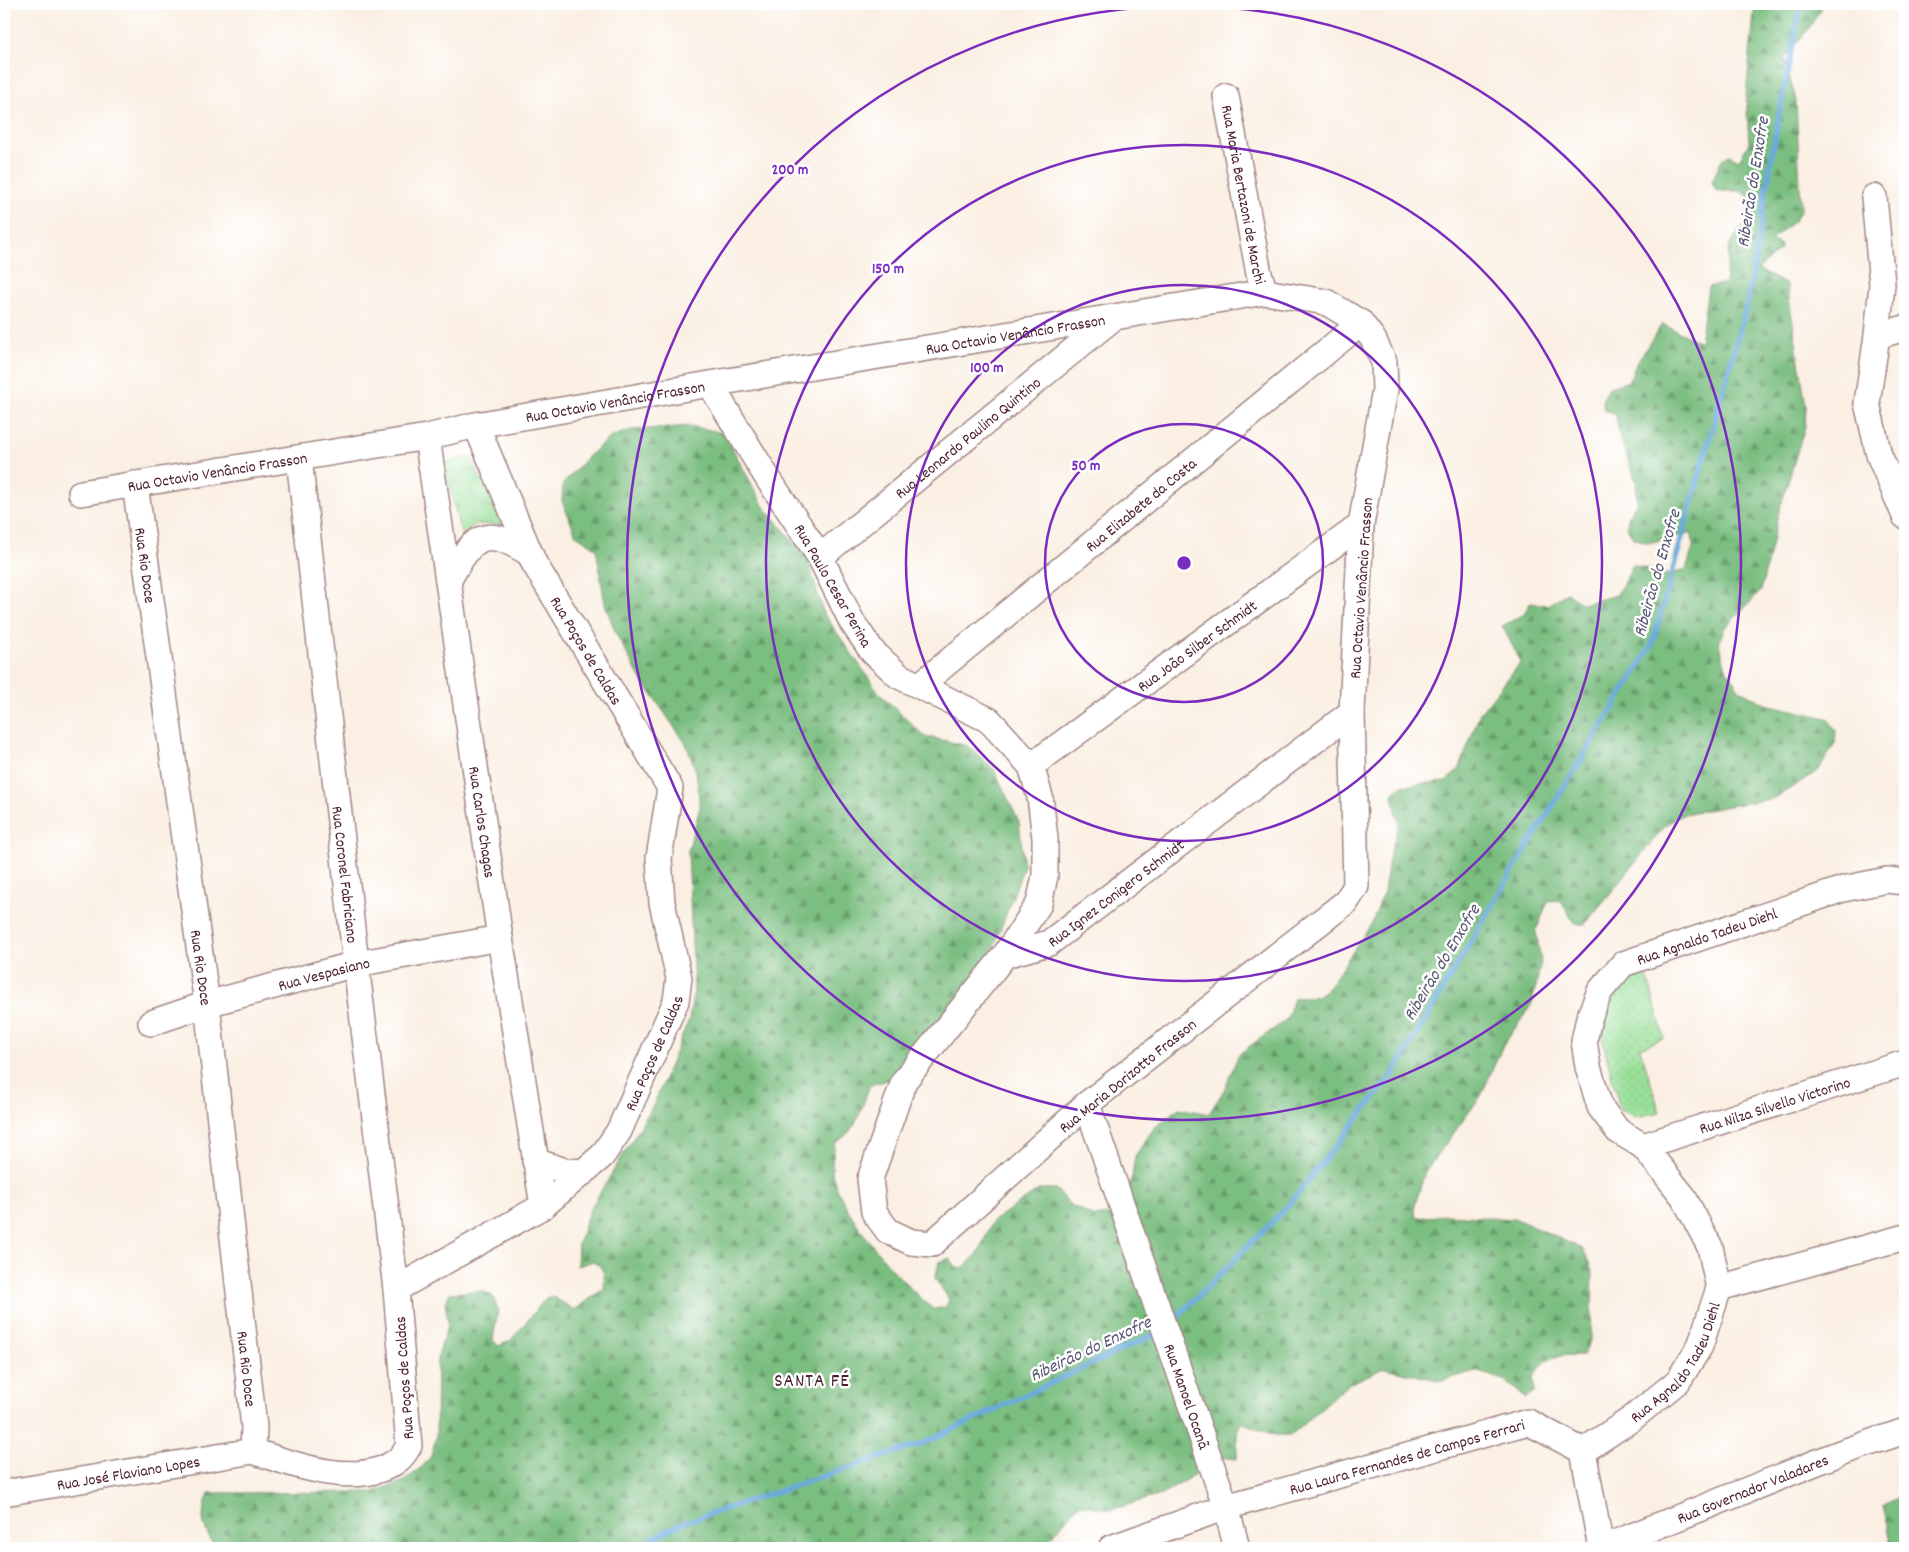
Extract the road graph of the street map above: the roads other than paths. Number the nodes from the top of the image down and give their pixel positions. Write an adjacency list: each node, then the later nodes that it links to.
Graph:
1 (1226, 96): 3 (street, Rua Maria Bertazoni de Marchi)
2 (1874, 197): 7 (street)
3 (1265, 292): 4 (street, Rua Octavio Venâncio Frasson); 5 (street, Rua Octavio Venâncio Frasson)
4 (1115, 316): 8 (street, Rua Octavio Venâncio Frasson); 17 (street, Rua Leonardo Paulino Quintino)
5 (1362, 323): 15 (street, Rua Octavio Venâncio Frasson); 19 (street, Rua Elizabete da Costa)
6 (1905, 328): 7 (street)
7 (1877, 336): 14 (street)
8 (710, 384): 9 (street, Rua Octavio Venâncio Frasson); 17 (street, Rua Paulo Cesar Perina)
9 (476, 425): 10 (street, Rua Octavio Venâncio Frasson); 16 (street, Rua Poços de Caldas)
10 (427, 437): 11 (street, Rua Octavio Venâncio Frasson); 18 (street, Rua Carlos Chagas)
11 (299, 458): 12 (street, Rua Octavio Venâncio Frasson); 26 (street, Rua Coronel Fabriciano)
12 (135, 484): 13 (street, Rua Octavio Venâncio Frasson); 27 (street, Rua Rio Doce)
13 (81, 493)
14 (1905, 516)
15 (1362, 525): 20 (street, Rua Octavio Venâncio Frasson); 21 (street, Rua João Silber Schmidt)
16 (530, 554): 18 (street); 33 (street, Rua Poços de Caldas)
17 (820, 557): 19 (street, Rua Paulo Cesar Perina)
18 (448, 580): 24 (street, Rua Carlos Chagas)
19 (920, 685): 21 (street, Rua Paulo Cesar Perina)
20 (1352, 712): 23 (street, Rua Octavio Venâncio Frasson); 25 (street, Rua Ignez Conigero Schmidt)
21 (1031, 766): 25 (street, Rua Paulo Cesar Perina)
22 (1905, 882): 31 (street, Rua Agnaldo Tadeu Diehl)
23 (1346, 902): 30 (street, Rua Maria Dorizotto Frasson)
24 (500, 938): 26 (street, Rua Vespasiano); 32 (street, Rua Carlos Chagas)
25 (1005, 954): 30 (street, Rua Maria Dorizotto Frasson)
26 (356, 964): 27 (street, Rua Vespasiano); 36 (street, Rua Coronel Fabriciano)
27 (207, 1004): 28 (street, Rua Vespasiano); 39 (street, Rua Rio Doce)
28 (151, 1023)
29 (1905, 1063): 31 (street, Rua Nilza Silvello Victorino)
30 (1087, 1104): 42 (street, Rua Manoel Ocanã)
31 (1643, 1146): 37 (street, Rua Agnaldo Tadeu Diehl)
32 (536, 1161): 33 (street); 34 (street, Rua Carlos Chagas)
33 (584, 1172): 34 (street, Rua Poços de Caldas)
34 (543, 1206): 36 (street, Rua Poços de Caldas)
35 (1905, 1237): 37 (street)
36 (396, 1288): 39 (street, Rua Poços de Caldas)
37 (1719, 1288): 40 (street, Rua Agnaldo Tadeu Diehl)
38 (1905, 1431): 45 (street, Rua Governador Valadares)
39 (253, 1451): 41 (street, Rua José Flaviano Lopes)
40 (1583, 1451): 42 (street, Rua Laura Fernandes de Campos Ferrari); 45 (street)
41 (4, 1493)
42 (1226, 1507): 43 (street, Rua Laura Fernandes de Campos Ferrari); 44 (street, Rua Manoel Ocanã)
43 (1110, 1548)
44 (1237, 1548)
45 (1602, 1548)

